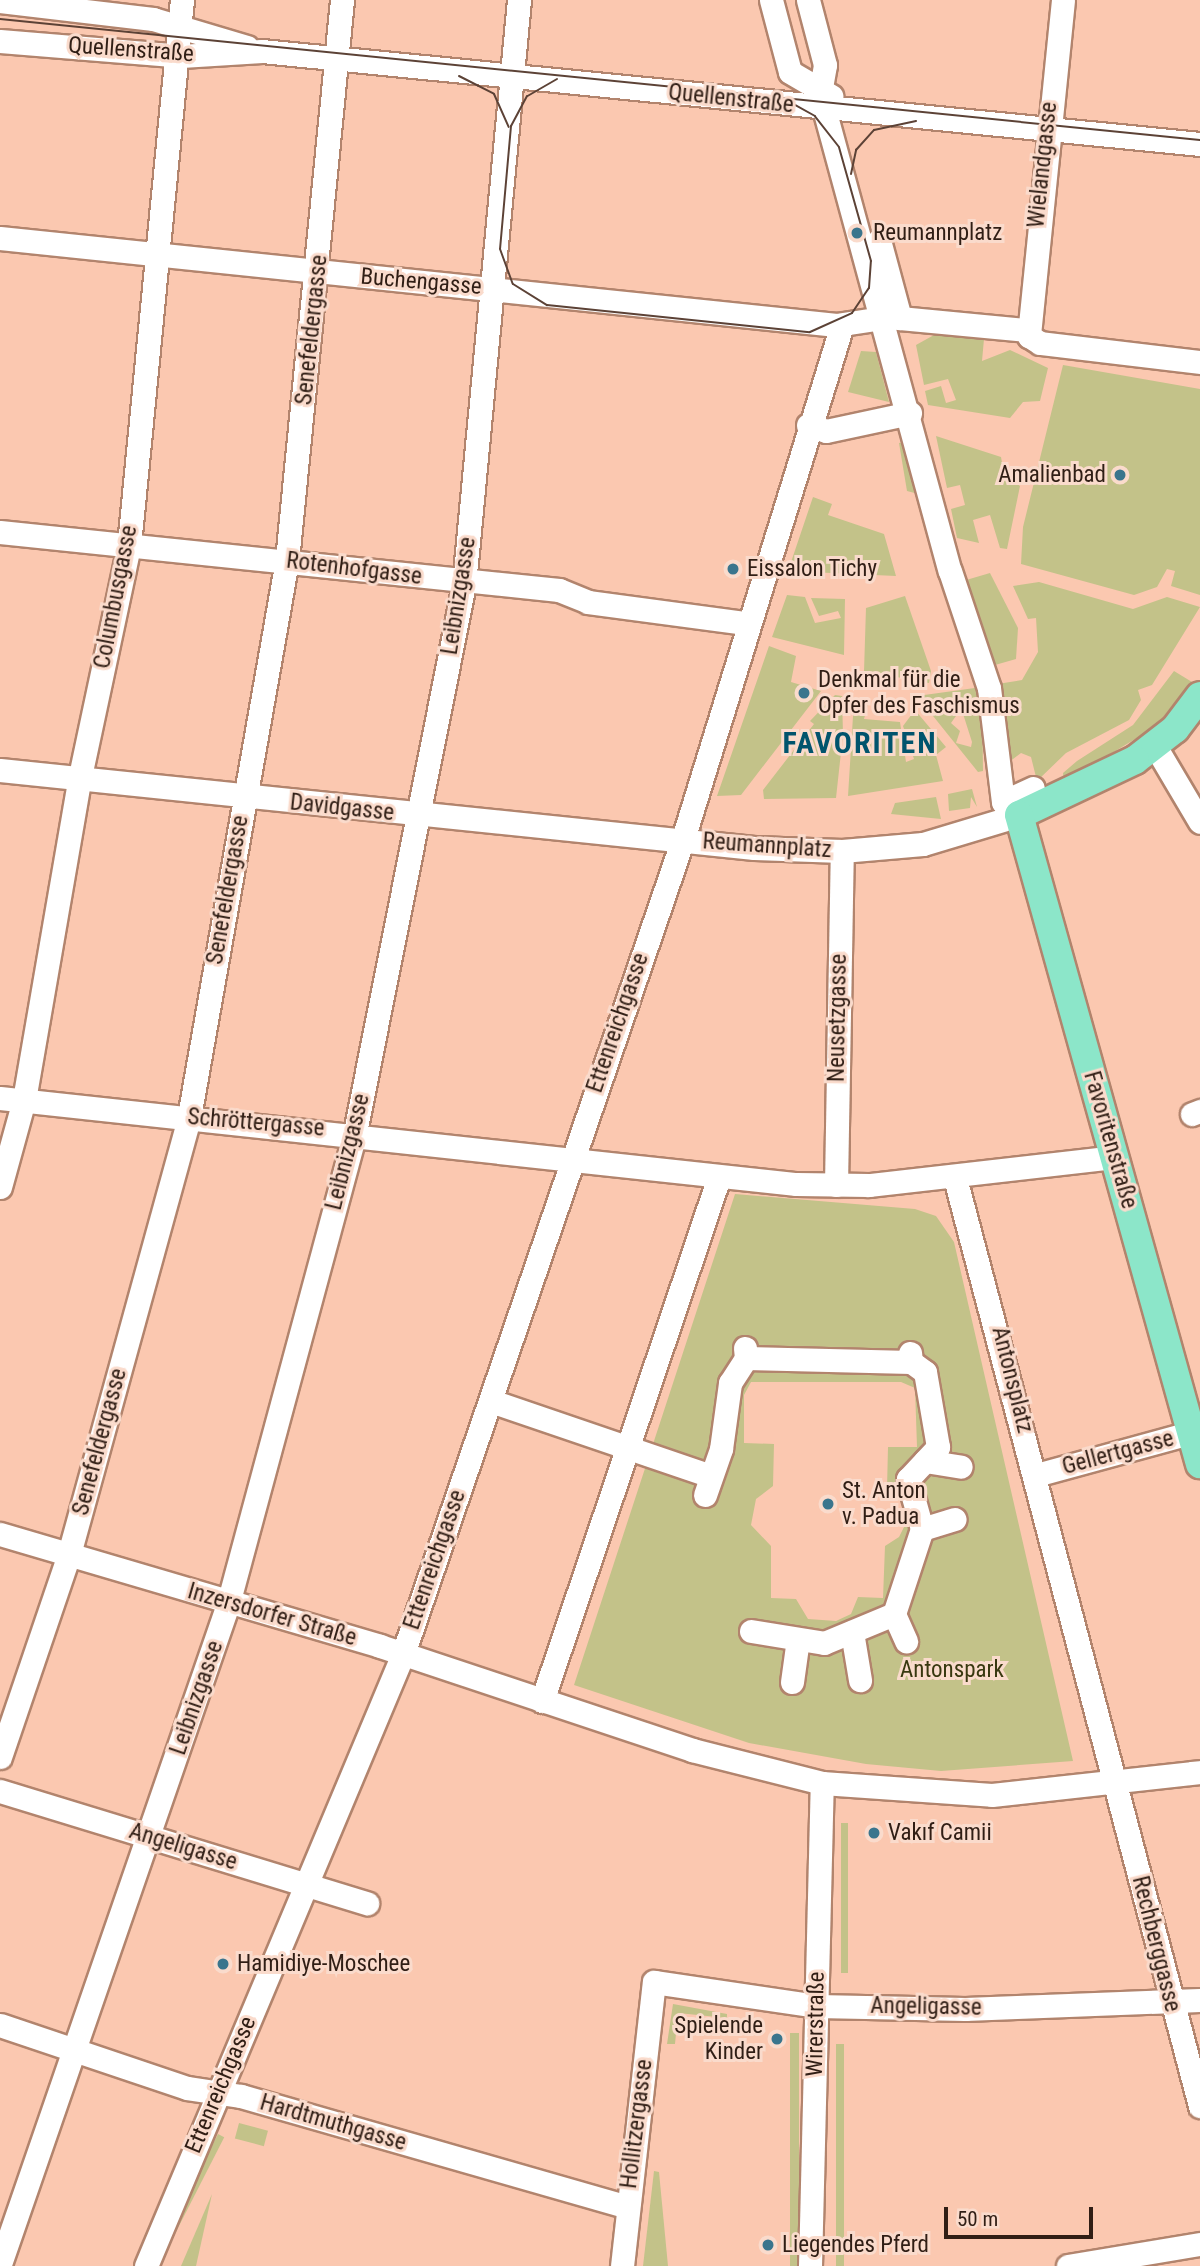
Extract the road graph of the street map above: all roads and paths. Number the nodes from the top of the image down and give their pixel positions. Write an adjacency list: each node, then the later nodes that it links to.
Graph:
1 (182, 0): 8 (street, Columbusgasse)
2 (342, 0): 12 (street, Senefeldergasse)
3 (519, 0): 13 (street, Leibnizgasse)
4 (771, 0): 15 (street)
5 (808, 0): 15 (street)
6 (1062, 0): 16 (street, Wielandgasse)
7 (0, 1): 8 (street, Quellenstraße)
8 (181, 26): 10 (street, Quellenstraße); 11 (street, Columbusgasse)
9 (0, 41): 11 (street, Quellenstraße)
10 (262, 51): 11 (street, Quellenstraße); 12 (street, Quellenstraße)
11 (181, 56): 20 (street, Columbusgasse)
12 (340, 60): 13 (street, Quellenstraße); 21 (street, Senefeldergasse)
13 (514, 77): 15 (street, Quellenstraße); 22 (street, Leibnizgasse)
14 (859, 99): 15 (street)
15 (823, 101): 16 (street, Quellenstraße); 23 (street)
16 (1046, 129): 17 (street, Quellenstraße); 25 (street, Wielandgasse)
17 (1200, 144)
18 (0, 238): 20 (street, Buchengasse)
19 (879, 240): 23 (street)
20 (158, 253): 21 (street, Buchengasse); 30 (street, Columbusgasse)
21 (318, 273): 22 (street, Buchengasse); 31 (street, Senefeldergasse)
22 (494, 288): 24 (street, Buchengasse); 32 (street, Leibnizgasse)
23 (891, 318): 24 (street); 25 (street); 27 (street)
24 (842, 325): 28 (street, Reumannplatz)
25 (1027, 330): 26 (street)
26 (1200, 362)
27 (910, 413): 28 (street); 38 (street)
28 (808, 425): 33 (street, Reumannplatz)
29 (0, 532): 30 (street, Rotenhofgasse)
30 (129, 545): 31 (street, Rotenhofgasse); 37 (street, Columbusgasse)
31 (287, 560): 32 (street, Rotenhofgasse); 39 (street, Senefeldergasse)
32 (464, 584): 33 (street, Rotenhofgasse); 40 (street, Leibnizgasse)
33 (746, 622): 43 (street, Reumannplatz)
34 (1200, 696): 35 (main road, Reumannplatz)
35 (1155, 746): 41 (main road, Reumannplatz); 42 (street)
36 (0, 770): 37 (street, Davidgasse)
37 (79, 781): 39 (street, Davidgasse); 46 (street, Columbusgasse)
38 (1033, 788)
39 (244, 798): 40 (street, Davidgasse); 47 (street, Senefeldergasse)
40 (418, 816): 43 (street, Davidgasse); 48 (street, Leibnizgasse)
41 (1019, 816): 44 (street, Reumannplatz); 49 (main road, Favoritenstraße)
42 (1200, 822)
43 (683, 839): 44 (street, Reumannplatz); 50 (street, Ettenreichgasse)
44 (842, 851): 53 (street, Neusetzgasse)
45 (0, 1098): 46 (street, Schröttergasse)
46 (24, 1100): 47 (street, Schröttergasse); 54 (street, Columbusgasse)
47 (189, 1117): 48 (street, Schröttergasse); 65 (street, Senefeldergasse)
48 (355, 1132): 50 (street, Schröttergasse); 66 (street, Leibnizgasse)
49 (1115, 1157): 52 (street); 56 (main road, Favoritenstraße)
50 (572, 1158): 51 (street, Schröttergasse); 55 (street, Ettenreichgasse)
51 (719, 1177): 53 (street); 57 (street)
52 (955, 1178): 53 (street); 61 (street, Antonsplatz)
53 (836, 1185)
54 (0, 1187)
55 (491, 1401): 57 (street); 72 (street, Ettenreichgasse)
56 (1196, 1432): 59 (main road, Favoritenstraße); 61 (street, Gellertgasse)
57 (628, 1446): 58 (street); 75 (street)
58 (925, 1461): 60 (street); 63 (street)
59 (1200, 1464)
60 (961, 1467)
61 (1036, 1475): 78 (street, Antonsplatz)
62 (955, 1519): 63 (street)
63 (922, 1529): 67 (street)
64 (0, 1534): 65 (street, Inzersdorfer Straße)
65 (69, 1554): 66 (street, Inzersdorfer Straße); 76 (street, Senefeldergasse)
66 (228, 1604): 72 (street, Inzersdorfer Straße); 81 (street, Leibnizgasse)
67 (894, 1614): 69 (street); 71 (street)
68 (751, 1631): 70 (street)
69 (852, 1632): 70 (street); 73 (street)
70 (798, 1639): 74 (street)
71 (906, 1641)
72 (403, 1654): 75 (street, Inzersdorfer Straße); 82 (street, Ettenreichgasse)
73 (860, 1680)
74 (792, 1682)
75 (542, 1702): 79 (street)
76 (0, 1757)
77 (1200, 1772): 78 (street)
78 (1115, 1782): 79 (street); 86 (street, Rechberggasse)
79 (822, 1783): 87 (street, Wirerstraße)
80 (0, 1790): 81 (street, Angeligasse)
81 (149, 1838): 82 (street, Angeligasse); 89 (street, Leibnizgasse)
82 (305, 1883): 83 (street, Angeligasse); 90 (street, Ettenreichgasse)
83 (367, 1903)
84 (654, 1982): 87 (street, Angeligasse); 92 (street, Hollitzergasse)
85 (1200, 2000): 86 (street, Angeligasse)
86 (1171, 2003): 87 (street, Angeligasse); 91 (street, Rechberggasse)
87 (816, 2006): 97 (street, Wirerstraße)
88 (0, 2025): 89 (street, Hardtmuthgasse)
89 (77, 2049): 90 (street, Hardtmuthgasse); 94 (street, Leibnizgasse)
90 (217, 2093): 92 (street, Hardtmuthgasse); 95 (street, Ettenreichgasse)
91 (1200, 2106)
92 (627, 2207): 96 (street, Hollitzergasse)
93 (1200, 2244): 98 (street)
94 (0, 2264)
95 (146, 2266)
96 (622, 2266)
97 (810, 2266)
98 (1068, 2266)

